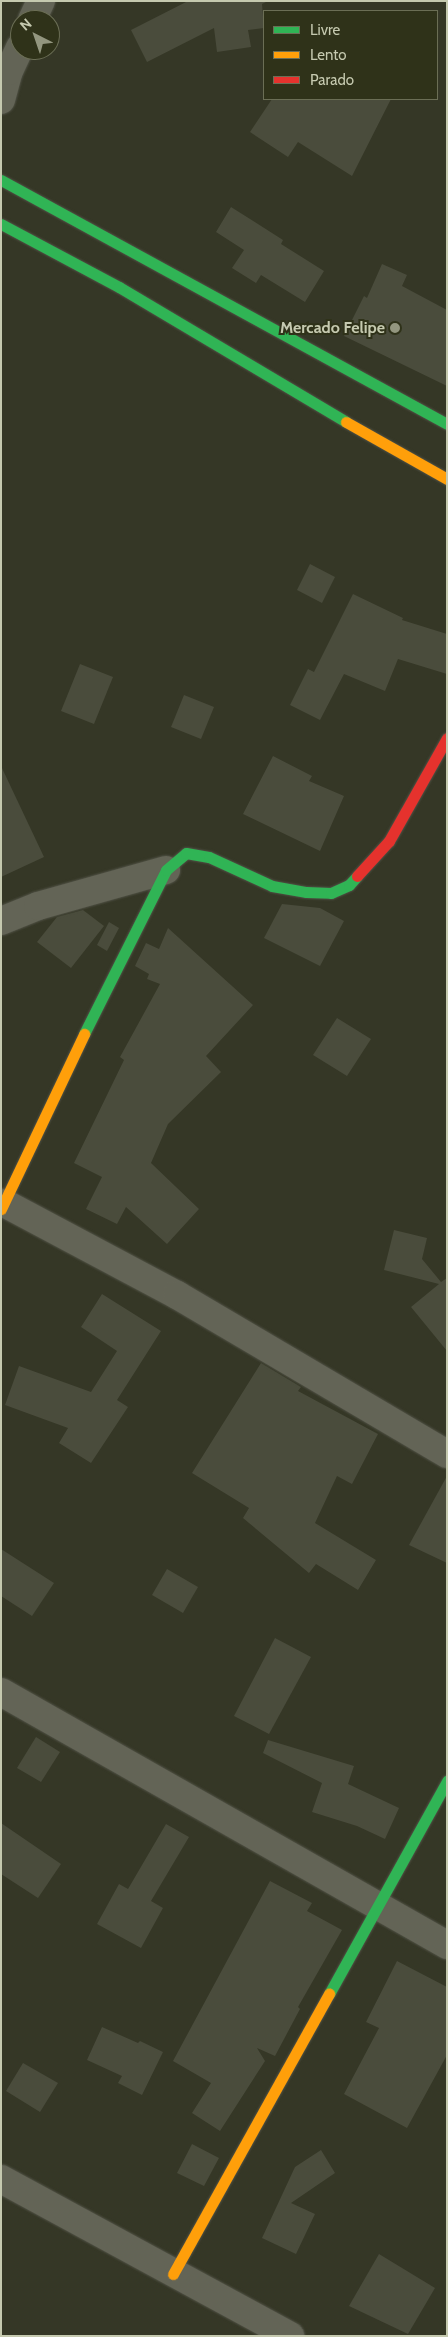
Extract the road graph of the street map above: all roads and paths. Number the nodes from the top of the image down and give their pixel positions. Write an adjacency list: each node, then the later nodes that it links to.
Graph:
1 (14, 60): 2 (street)
2 (1, 100)
3 (1, 180): 5 (main road)
4 (1, 224): 6 (main road)
5 (447, 424)
6 (447, 479)
7 (447, 738): 8 (main road)
8 (166, 870): 9 (street); 10 (main road)
9 (1, 921)
10 (2, 1206): 11 (street)
11 (447, 1454)
12 (1, 1692): 14 (street)
13 (447, 1781): 14 (main road)
14 (378, 1906): 15 (street); 17 (main road)
15 (447, 1945)
16 (1, 2179): 17 (street)
17 (174, 2274): 18 (street)
18 (290, 2336)

